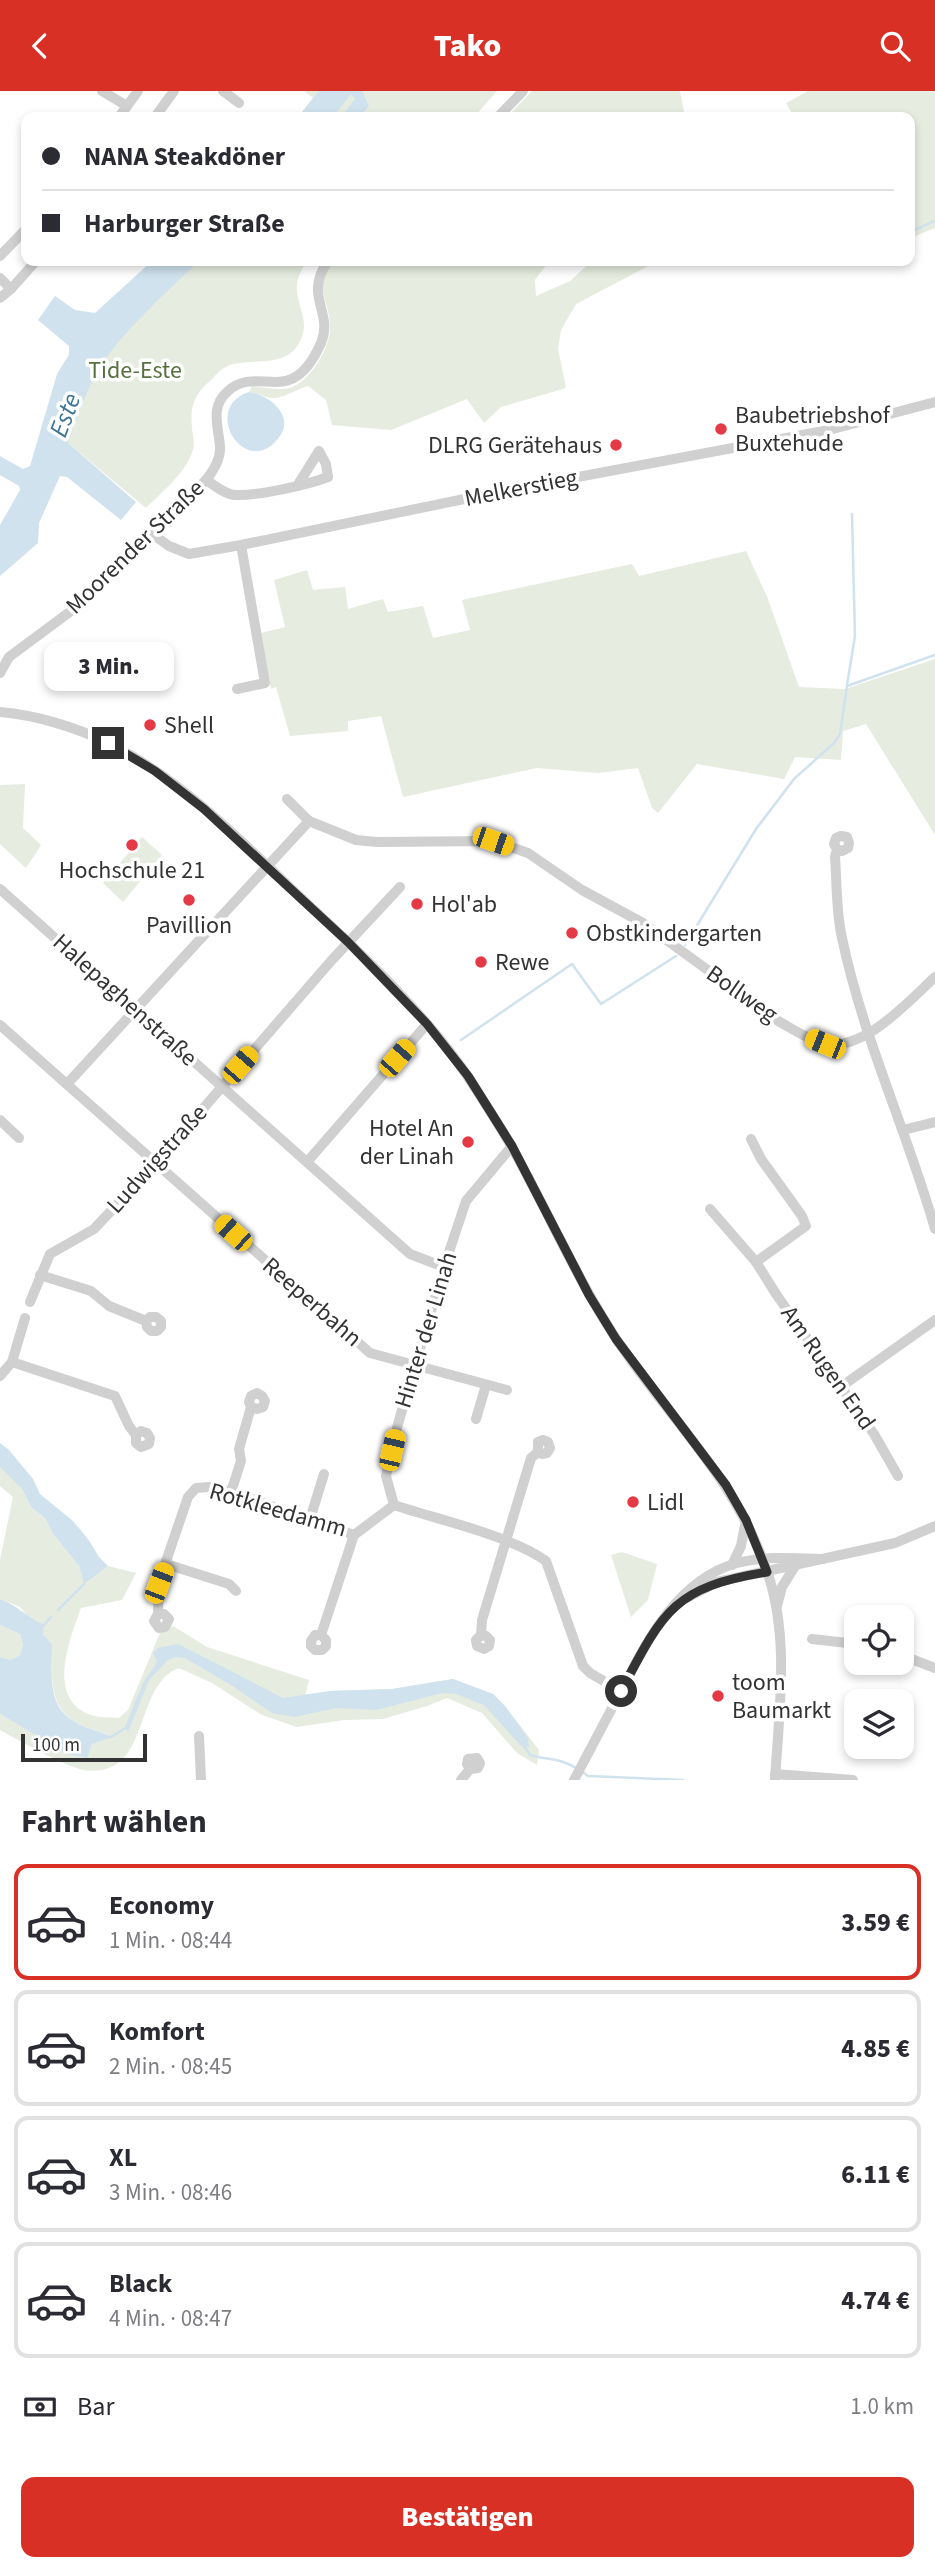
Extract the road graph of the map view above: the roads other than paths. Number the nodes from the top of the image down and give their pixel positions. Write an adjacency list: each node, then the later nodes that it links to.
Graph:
1 (138, 91): 7 (street)
2 (174, 91): 9 (street)
3 (223, 91): 6 (street)
4 (523, 91): 10 (street)
5 (105, 92): 7 (street)
6 (239, 103)
7 (127, 106): 8 (street)
8 (123, 112)
9 (159, 112)
10 (503, 112)
11 (21, 234): 12 (street)
12 (0, 256)
13 (32, 266): 16 (street)
14 (326, 266): 19 (street, Moorender Straße)
15 (0, 278): 16 (street)
16 (11, 289): 17 (street)
17 (0, 299)
18 (935, 403): 22 (street, Melkerstieg)
19 (206, 480): 20 (street); 21 (street, Moorender Straße)
20 (299, 483)
21 (151, 533): 22 (street, Melkerstieg); 23 (street, Moorender Straße)
22 (241, 545): 24 (street)
23 (0, 673)
24 (237, 689)
25 (0, 712): 29 (street)
26 (287, 799): 27 (street, Bollweg)
27 (309, 821): 29 (street); 37 (street, Bollweg)
28 (837, 849): 37 (street)
29 (268, 866): 32 (street); 34 (street)
30 (400, 887): 32 (street, Ludwigstraße)
31 (0, 888): 34 (street, Halepaghenstraße)
32 (348, 942): 35 (street); 39 (street, Ludwigstraße)
33 (935, 977): 37 (street, Bollweg)
34 (136, 1010): 38 (street); 39 (street, Halepaghenstraße)
35 (427, 1024): 45 (street); 46 (street)
36 (0, 1025): 38 (street, Reeperbahn)
37 (867, 1034): 42 (street)
38 (67, 1084): 47 (street, Reeperbahn)
39 (222, 1086): 46 (street, Halepaghenstraße); 47 (street, Ludwigstraße)
40 (0, 1120): 43 (street)
41 (935, 1122): 42 (street)
42 (903, 1130): 49 (street)
43 (19, 1138)
44 (751, 1139): 50 (street)
45 (512, 1146): 51 (street, Hinter der Linah); 72 (street)
46 (307, 1162): 51 (street, Halepaghenstraße)
47 (155, 1164): 52 (street, Ludwigstraße); 58 (street, Reeperbahn)
48 (710, 1209): 50 (street, Am Rugen End)
49 (935, 1229)
50 (756, 1262): 61 (street, Am Rugen End)
51 (444, 1267): 58 (street, Hinter der Linah)
52 (40, 1275): 53 (street, Ludwigstraße); 56 (street)
53 (30, 1302)
54 (26, 1318): 57 (street)
55 (935, 1320): 61 (street)
56 (146, 1321)
57 (12, 1362): 59 (street); 65 (street)
58 (414, 1366): 60 (street, Reeperbahn); 70 (street, Hinter der Linah)
59 (0, 1376)
60 (486, 1385): 62 (street, Reeperbahn); 64 (street)
61 (842, 1385): 68 (street, Am Rugen End)
62 (507, 1390)
63 (251, 1407): 69 (street)
64 (477, 1419)
65 (136, 1435)
66 (538, 1452): 75 (street)
67 (324, 1474): 71 (street)
68 (898, 1476)
69 (231, 1492): 71 (street, Rotkleedamm); 78 (street, Rotkleedamm)
70 (394, 1505): 74 (street, Rotkleedamm); 75 (street)
71 (310, 1519): 74 (street, Rotkleedamm)
72 (746, 1520): 77 (street); 79 (street)
73 (935, 1526): 76 (street)
74 (354, 1535): 86 (street)
75 (506, 1541): 87 (street); 92 (street)
76 (823, 1559): 77 (street); 80 (street)
77 (762, 1560): 79 (street); 81 (street)
78 (166, 1564): 82 (street); 85 (street)
79 (732, 1565): 83 (street)
80 (795, 1566): 81 (street); 84 (street)
81 (767, 1572): 83 (street); 84 (street)
82 (236, 1591)
83 (678, 1603): 92 (street)
84 (776, 1613): 95 (street)
85 (158, 1614)
86 (321, 1635)
87 (481, 1635)
88 (812, 1639): 89 (street)
89 (844, 1643)
90 (914, 1660): 91 (street)
91 (935, 1668)
92 (621, 1691): 98 (street)
93 (199, 1736): 96 (street)
94 (470, 1769): 97 (street)
95 (775, 1777): 99 (street)
96 (201, 1780)
97 (461, 1780)
98 (574, 1780)
99 (853, 1780)

